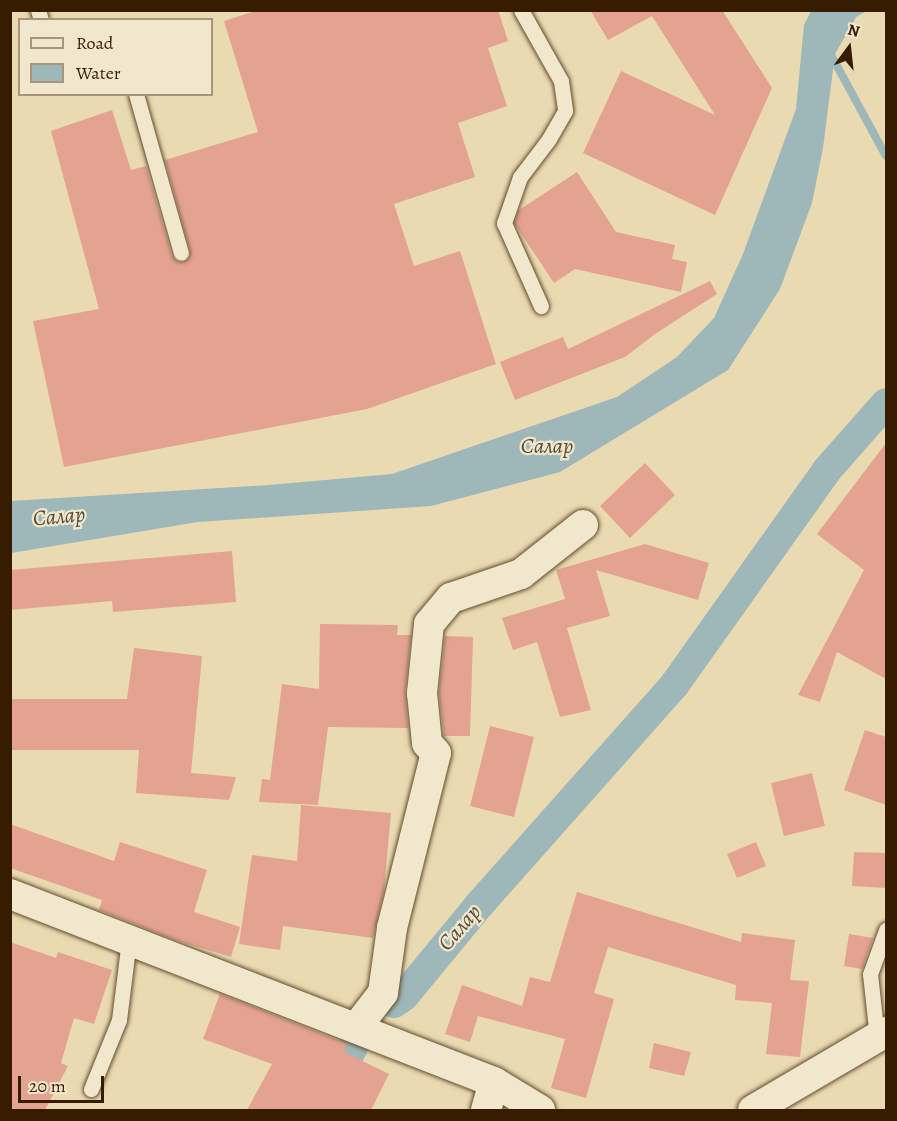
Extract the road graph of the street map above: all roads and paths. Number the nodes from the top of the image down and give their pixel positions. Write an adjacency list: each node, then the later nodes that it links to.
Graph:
1 (521, 10): 4 (lane)
2 (137, 96): 3 (lane)
3 (181, 253)
4 (541, 306)
5 (583, 525): 9 (street)
6 (10, 894): 8 (street)
7 (886, 930): 10 (lane)
8 (129, 940): 9 (street); 12 (lane)
9 (356, 1028): 11 (street)
10 (882, 1035): 15 (street)
11 (494, 1082): 13 (street); 14 (street)
12 (91, 1089)
13 (486, 1110)
14 (540, 1110)
15 (753, 1110)

